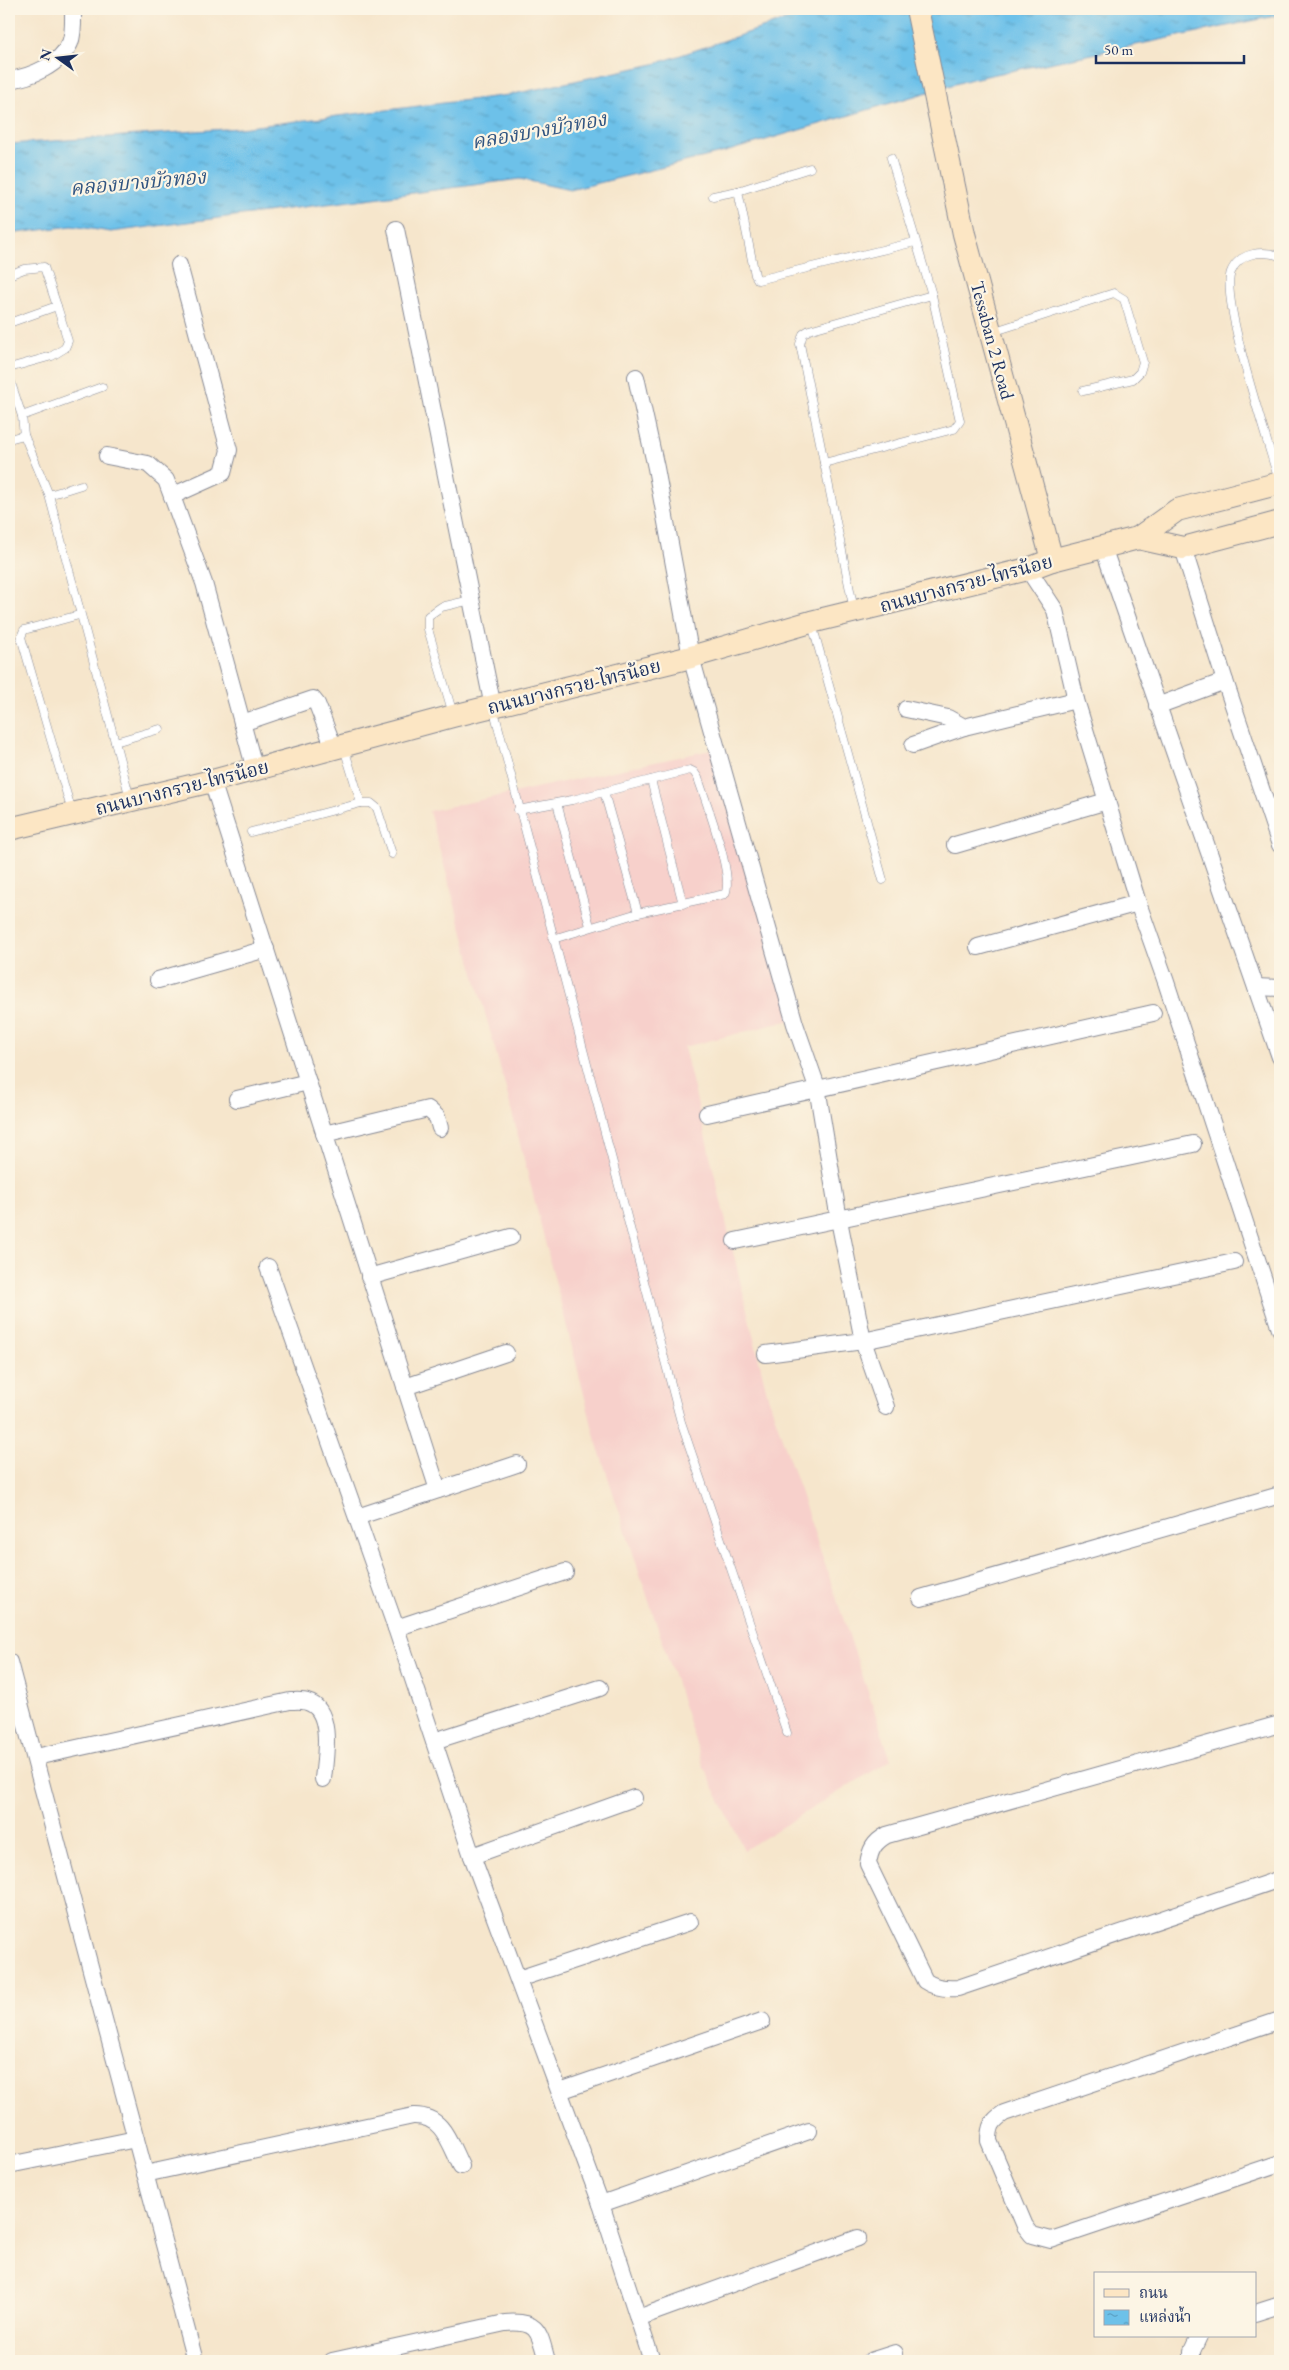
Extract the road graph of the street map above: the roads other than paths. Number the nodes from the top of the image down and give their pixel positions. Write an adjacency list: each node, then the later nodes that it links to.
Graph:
1 (72, 9): 3 (street)
2 (917, 9): 16 (main road, Tessaban 2 Road)
3 (9, 80)
4 (891, 158): 9 (lane)
5 (810, 168): 6 (lane)
6 (738, 192): 7 (lane); 9 (lane)
7 (713, 196)
8 (396, 229): 37 (street)
9 (914, 242): 13 (lane)
10 (1280, 256): 27 (lane)
11 (179, 265): 30 (street)
12 (9, 275): 14 (lane)
13 (932, 295): 26 (lane); 26 (lane)
14 (58, 306): 15 (lane); 17 (lane)
15 (9, 323)
16 (991, 333): 21 (lane); 35 (main road, Tessaban 2 Road)
17 (9, 368)
18 (9, 377): 22 (lane)
19 (636, 377): 41 (street)
20 (102, 387): 22 (lane)
21 (1083, 391)
22 (22, 416): 23 (lane)
23 (24, 435): 24 (lane); 29 (lane)
24 (9, 439)
25 (108, 456): 30 (street)
26 (824, 463): 38 (lane)
27 (1280, 483): 32 (main road, ถนนบางกรวย-ไทรน้อย)
28 (81, 485): 29 (lane)
29 (49, 495): 39 (lane)
30 (172, 496): 48 (street)
31 (1280, 522): 34 (main road, ถนนบางกรวย-ไทรน้อย)
32 (1138, 538): 33 (main road, ถนนบางกรวย-ไทรน้อย); 34 (main road, ถนนบางกรวย-ไทรน้อย)
33 (1103, 547): 35 (main road, ถนนบางกรวย-ไทรน้อย); 44 (street)
34 (1183, 548): 42 (street)
35 (1052, 560): 36 (main road, ถนนบางกรวย-ไทรน้อย)
36 (1028, 569): 38 (main road, ถนนบางกรวย-ไทรน้อย); 43 (street)
37 (471, 600): 45 (street); 47 (lane)
38 (855, 612): 40 (main road, ถนนบางกรวย-ไทรน้อย)
39 (79, 615): 51 (lane); 63 (lane)
40 (811, 622): 41 (main road, ถนนบางกรวย-ไทรน้อย); 69 (lane)
41 (691, 657): 45 (main road, ถนนบางกรวย-ไทรน้อย); 83 (street)
42 (1225, 681): 44 (street); 66 (street)
43 (1076, 700): 49 (street); 59 (street)
44 (1157, 706): 78 (street)
45 (492, 707): 47 (main road, ถนนบางกรวย-ไทรน้อย); 62 (lane)
46 (906, 709): 49 (street)
47 (453, 716): 53 (main road, ถนนบางกรวย-ไทรน้อย)
48 (242, 723): 53 (street); 54 (street)
49 (964, 727): 52 (street)
50 (160, 729): 51 (lane)
51 (115, 742): 58 (lane)
52 (913, 745)
53 (339, 747): 54 (main road, ถนนบางกรวย-ไทรน้อย); 60 (lane)
54 (255, 770): 56 (main road, ถนนบางกรวย-ไทรน้อย)
55 (651, 780): 57 (lane); 71 (lane); 71 (lane)
56 (212, 781): 58 (main road, ถนนบางกรวย-ไทรน้อย); 76 (street)
57 (604, 792): 61 (lane); 72 (lane)
58 (131, 800): 63 (main road, ถนนบางกรวย-ไทรน้อย)
59 (1106, 801): 67 (street); 70 (street)
60 (361, 803): 65 (lane); 68 (lane)
61 (557, 803): 62 (lane); 73 (lane)
62 (518, 810): 74 (lane)
63 (73, 814): 64 (main road, ถนนบางกรวย-ไทรน้อย)
64 (9, 829)
65 (251, 832)
66 (1280, 844)
67 (955, 845)
68 (392, 854)
69 (883, 880)
70 (1138, 903): 75 (street); 95 (street)
71 (683, 904): 72 (lane)
72 (638, 913): 73 (lane)
73 (590, 926): 74 (lane)
74 (553, 939): 112 (lane)
75 (978, 947)
76 (266, 949): 77 (street); 82 (street)
77 (158, 980)
78 (1256, 987): 79 (street); 81 (street)
79 (1280, 988)
80 (1153, 1013): 83 (street)
81 (1280, 1057)
82 (308, 1082): 84 (street); 87 (street)
83 (817, 1087): 85 (street); 89 (street)
84 (237, 1099)
85 (707, 1114)
86 (440, 1128): 87 (street)
87 (324, 1134): 94 (street)
88 (1193, 1144): 89 (street)
89 (839, 1220): 91 (street); 96 (street)
90 (511, 1237): 94 (street)
91 (735, 1241)
92 (1234, 1262): 96 (street)
93 (268, 1267): 104 (street)
94 (369, 1276): 99 (street)
95 (1280, 1329)
96 (863, 1340): 98 (street); 100 (street)
97 (506, 1353): 99 (street)
98 (766, 1354)
99 (405, 1387): 102 (street)
100 (886, 1407)
101 (517, 1464): 102 (street)
102 (438, 1490): 104 (street)
103 (1280, 1495): 106 (street)
104 (357, 1517): 107 (street)
105 (564, 1572): 107 (street)
106 (921, 1598)
107 (396, 1628): 113 (street)
108 (9, 1662): 109 (street)
109 (11, 1683): 114 (street)
110 (600, 1688): 113 (street)
111 (1280, 1724): 118 (street)
112 (787, 1733)
113 (434, 1740): 117 (street)
114 (36, 1757): 115 (street); 125 (street)
115 (323, 1779)
116 (634, 1798): 117 (street)
117 (472, 1856): 120 (street)
118 (1280, 1880)
119 (690, 1922): 120 (street)
120 (518, 1979): 123 (street)
121 (1280, 2020): 126 (street)
122 (762, 2021): 123 (street)
123 (560, 2091): 130 (street)
124 (809, 2131): 130 (street)
125 (136, 2139): 127 (street); 129 (street)
126 (1280, 2163)
127 (9, 2165)
128 (461, 2166): 129 (street)
129 (145, 2174): 137 (street)
130 (601, 2204): 134 (street)
131 (858, 2238): 134 (street)
132 (1280, 2305): 133 (street)
133 (1256, 2313)
134 (638, 2318): 140 (street)
135 (1198, 2338): 142 (street)
136 (895, 2353): 141 (street)
137 (196, 2361)
138 (332, 2361): 139 (street)
139 (547, 2361)
140 (652, 2361)
141 (870, 2361)
142 (1192, 2361)

